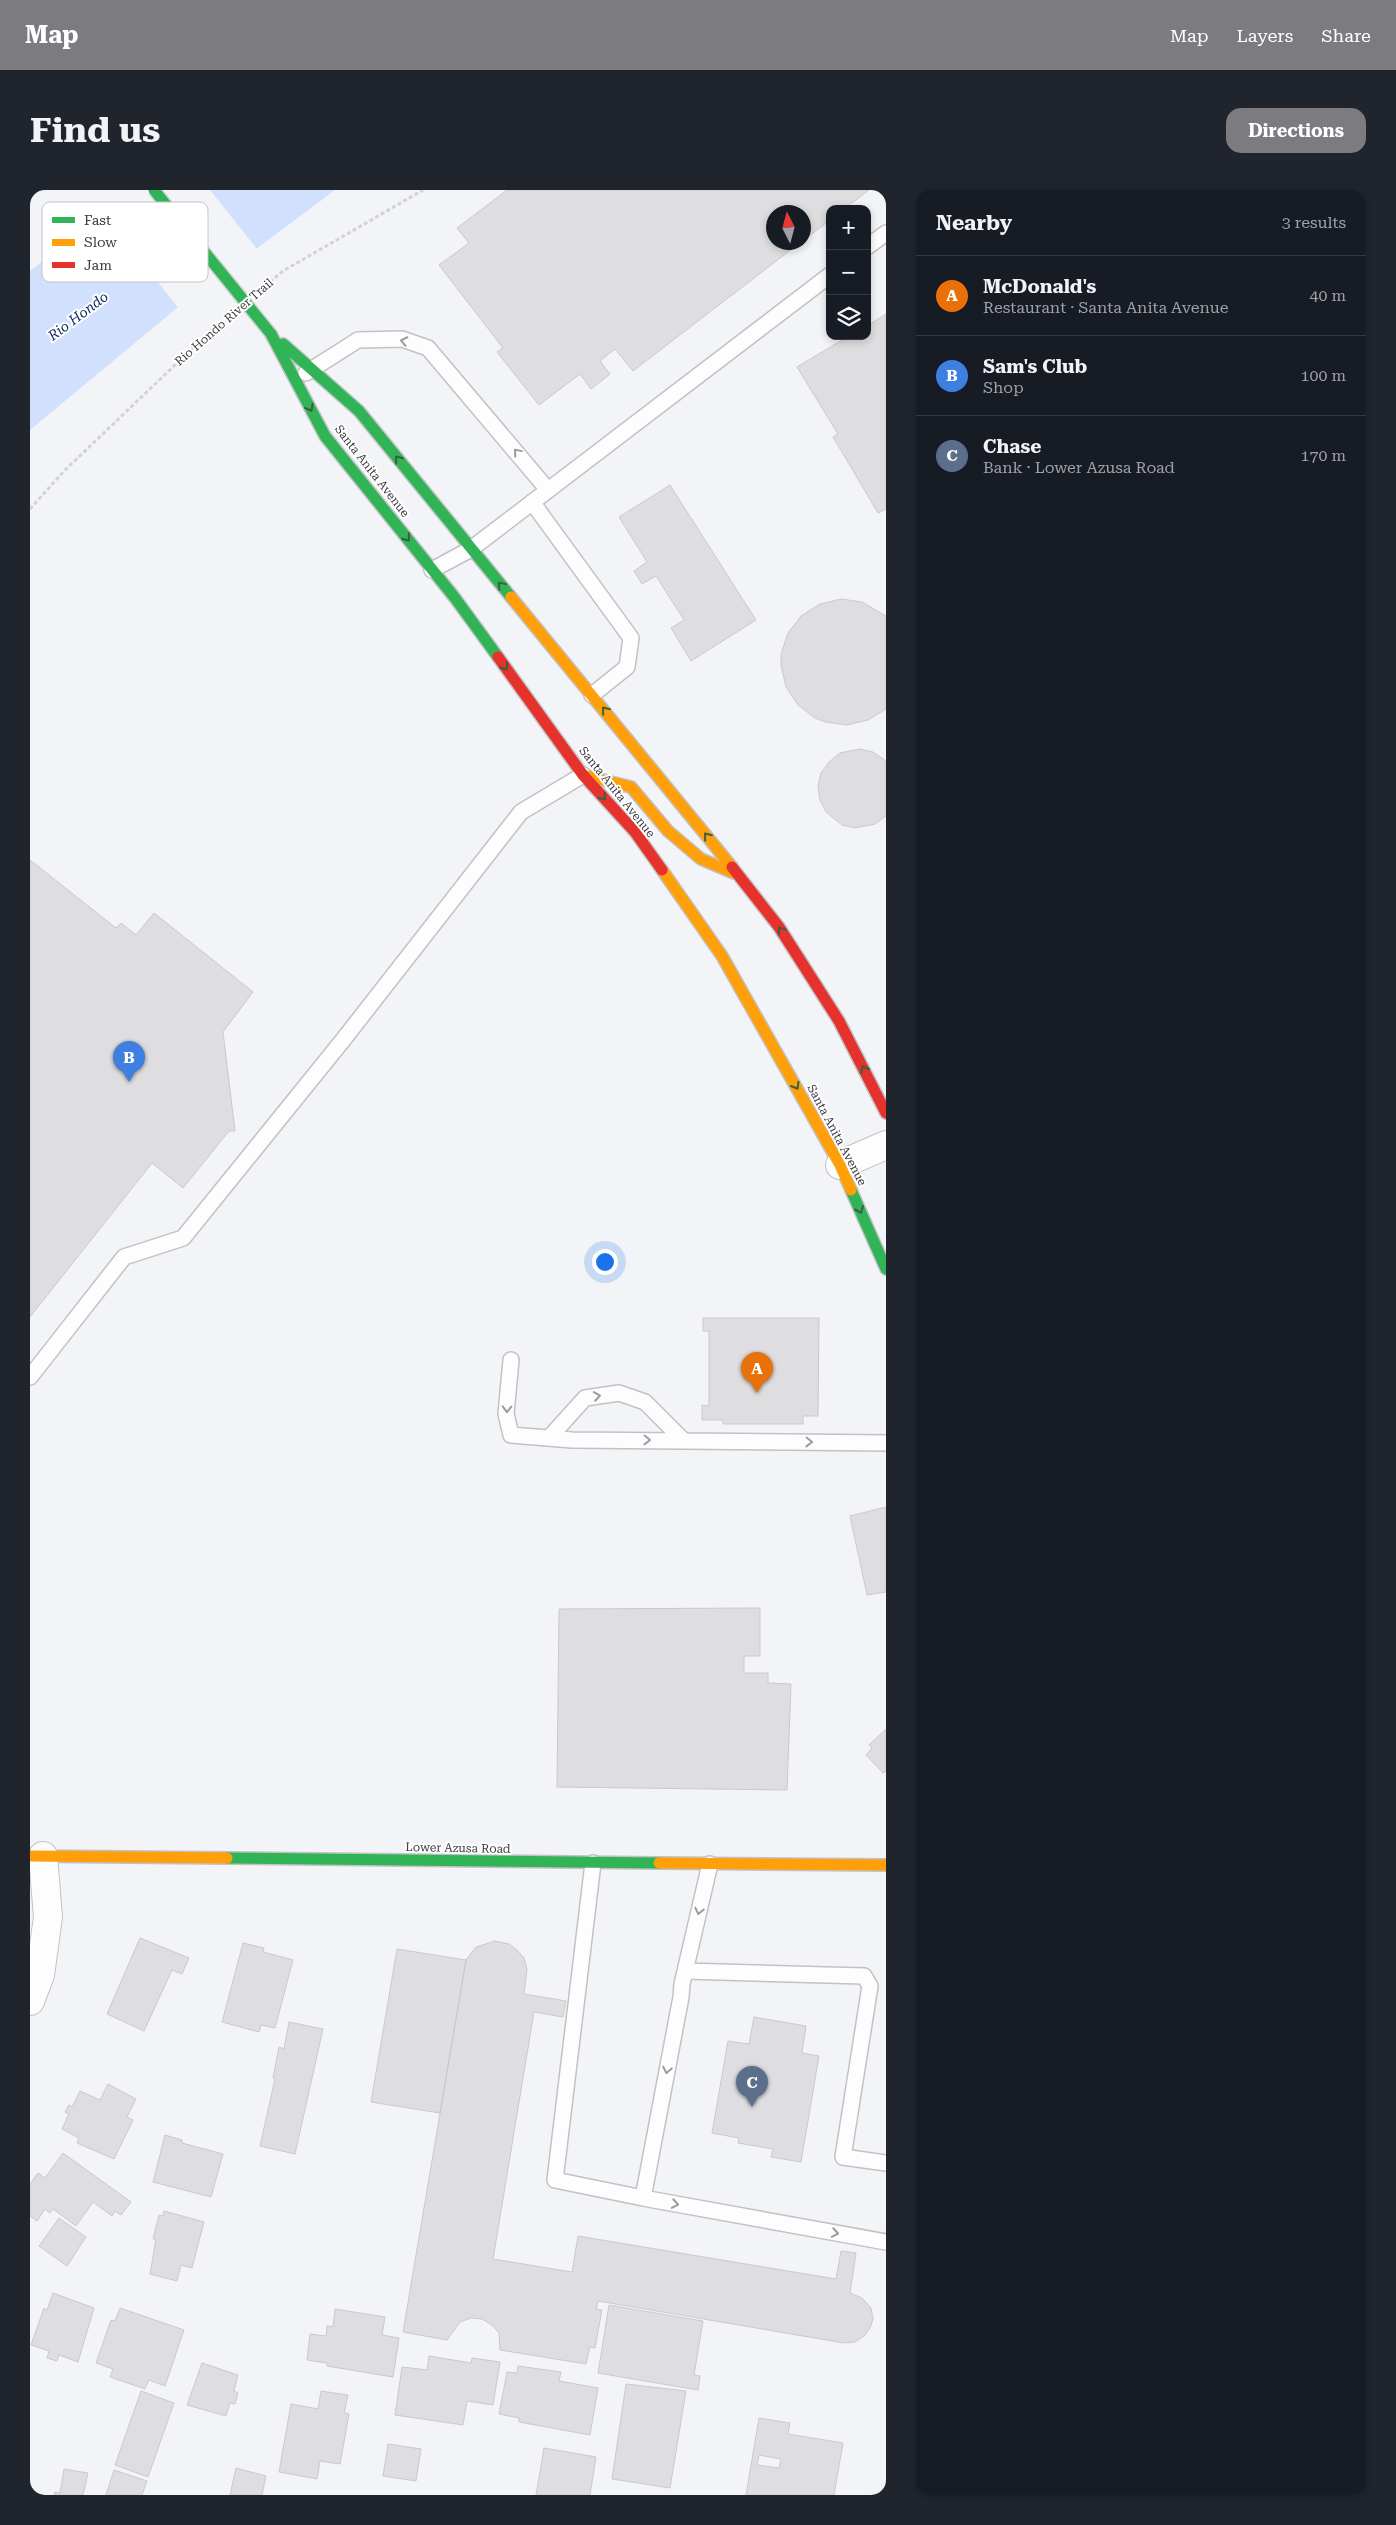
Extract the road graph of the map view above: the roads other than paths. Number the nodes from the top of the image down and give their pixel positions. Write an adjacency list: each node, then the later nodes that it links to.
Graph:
1 (154, 190): 2 (main road, Santa Anita Avenue, bridge)
2 (164, 202)
3 (886, 233): 4 (lane)
4 (871, 244)
5 (208, 256): 7 (main road, Santa Anita Avenue, bridge)
6 (826, 278): 10 (lane)
7 (271, 334): 8 (main road, Santa Anita Avenue); 9 (main road, Santa Anita Avenue)
8 (312, 370): 9 (lane); 10 (lane, one-way to 8); 12 (main road, Santa Anita Avenue, one-way to 8)
9 (294, 378): 13 (main road, Santa Anita Avenue, one-way to 13)
10 (548, 490): 11 (lane)
11 (532, 502): 12 (lane); 14 (lane)
12 (471, 549): 13 (lane); 14 (main road, Santa Anita Avenue, one-way to 12)
13 (432, 570): 15 (main road, Santa Anita Avenue, one-way to 15)
14 (592, 695): 16 (main road, Santa Anita Avenue, one-way to 14)
15 (583, 775): 16 (main road); 19 (main road, Santa Anita Avenue, one-way to 19); 22 (lane)
16 (738, 874): 17 (main road, Santa Anita Avenue, one-way to 16)
17 (886, 1113)
18 (886, 1145): 19 (street)
19 (840, 1165): 20 (main road, Santa Anita Avenue, one-way to 20)
20 (886, 1269)
21 (511, 1360): 23 (lane, one-way to 23)
22 (30, 1376)
23 (549, 1438): 24 (lane, one-way to 24); 24 (lane, one-way to 24)
24 (684, 1441): 25 (lane, one-way to 25)
25 (886, 1443)
26 (37, 1856): 27 (main road, Lower Azusa Road); 31 (street)
27 (593, 1863): 28 (main road, Lower Azusa Road); 33 (lane)
28 (710, 1864): 29 (main road, Lower Azusa Road); 30 (lane, one-way to 30)
29 (886, 1866)
30 (685, 1971): 32 (lane); 33 (lane, one-way to 33)
31 (30, 2001)
32 (886, 2163)
33 (642, 2198): 34 (lane, one-way to 34)
34 (886, 2242)

